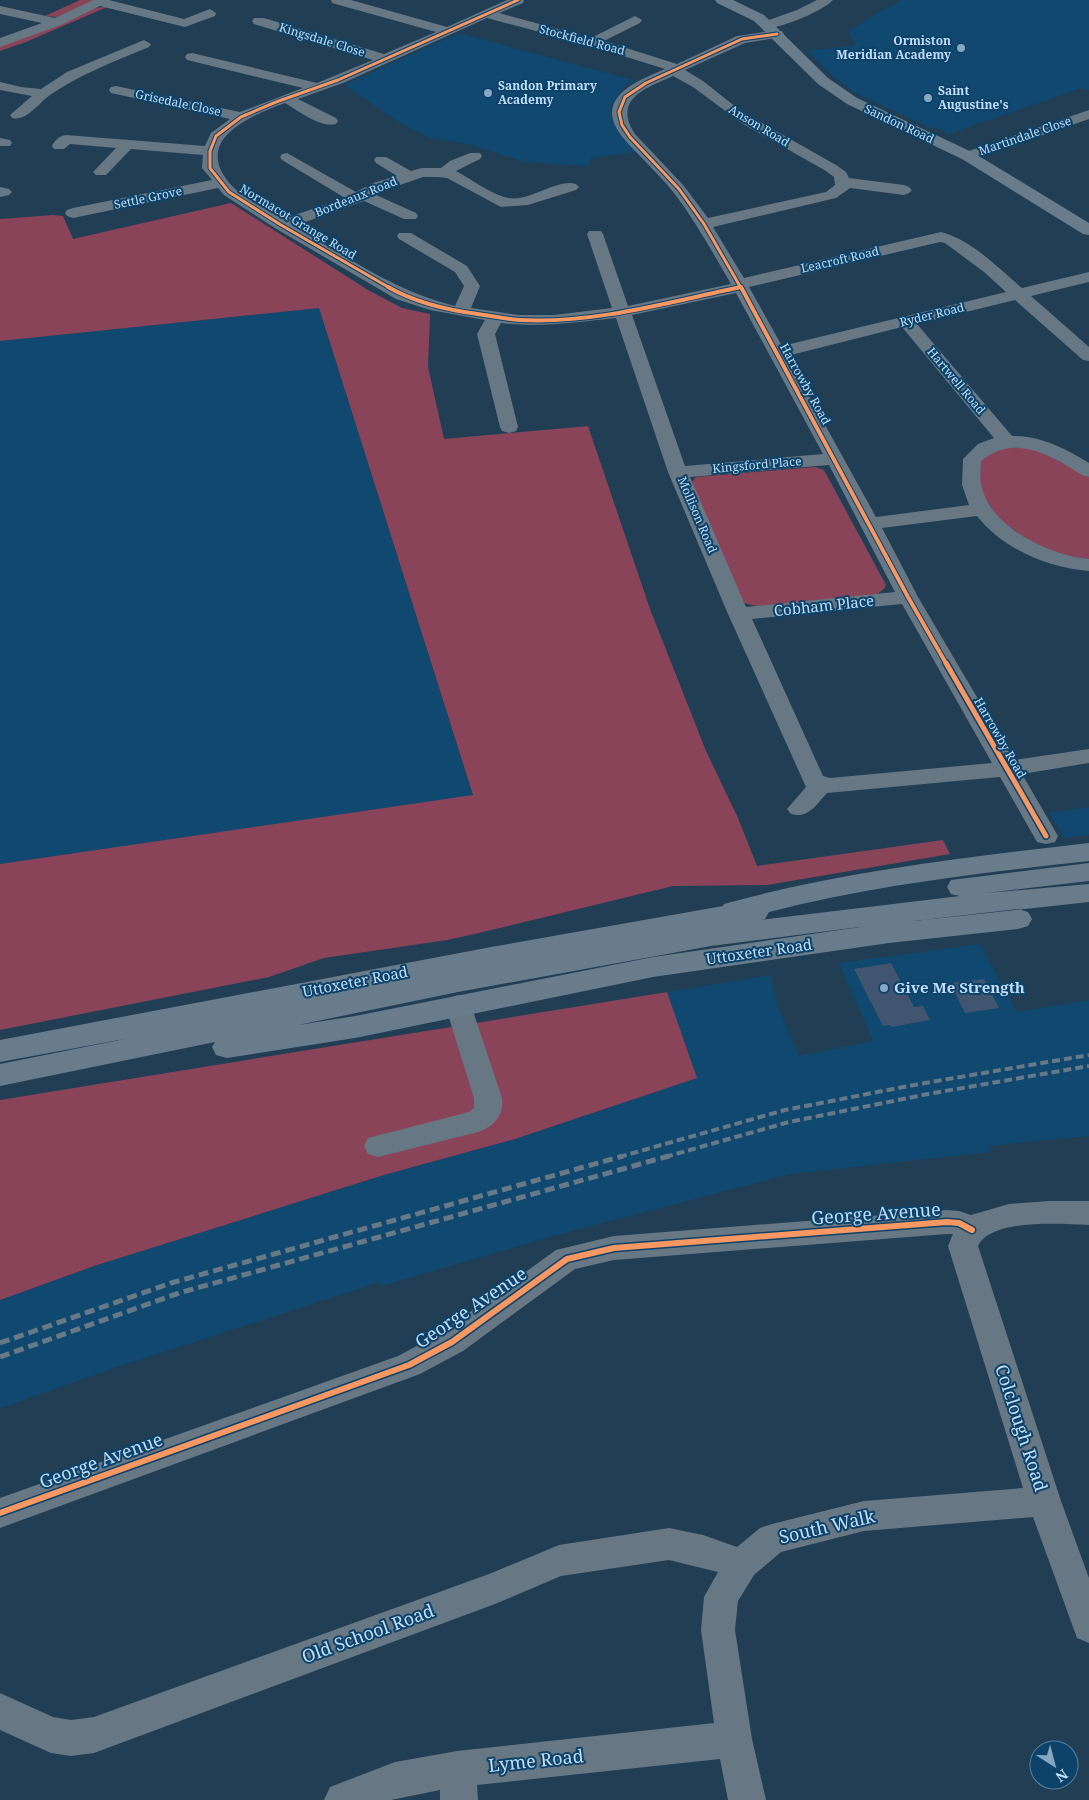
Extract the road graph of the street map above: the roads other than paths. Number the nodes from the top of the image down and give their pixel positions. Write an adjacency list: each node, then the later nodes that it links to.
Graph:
1 (338, 0): 13 (street)
2 (518, 0): 8 (street)
3 (722, 0): 12 (highway, Sandon Road)
4 (827, 0): 12 (street, Harrowby Road)
5 (101, 1): 7 (street); 10 (street)
6 (0, 10): 10 (street)
7 (212, 14)
8 (486, 14): 13 (street); 14 (street, Stockfield Road)
9 (634, 20): 14 (street)
10 (56, 22): 15 (street)
11 (258, 27): 18 (street, Kingsdale Close)
12 (772, 30): 19 (street, Harrowby Road); 34 (highway, Sandon Road)
13 (448, 31): 18 (street)
14 (593, 42): 19 (street, Stockfield Road)
15 (0, 43)
16 (144, 44): 23 (street)
17 (192, 57): 21 (street)
18 (385, 60): 21 (street)
19 (674, 69): 39 (street, Anson Road); 46 (street, Harrowby Road)
20 (0, 86): 23 (street)
21 (318, 87): 24 (street)
22 (116, 90): 26 (street, Grisedale Close)
23 (44, 93): 25 (street)
24 (286, 98): 26 (street); 28 (street)
25 (17, 115)
26 (241, 116): 31 (street)
27 (1087, 116): 34 (street, Martindale Close)
28 (334, 122)
29 (65, 140): 30 (street)
30 (127, 145): 31 (street); 36 (street)
31 (210, 151): 40 (street, Normacot Grange Road)
32 (397, 151): 38 (street)
33 (475, 156): 37 (street)
34 (968, 156): 48 (highway, Sandon Road)
35 (287, 157): 43 (street)
36 (101, 172)
37 (444, 173): 38 (street, Bordeaux Road); 41 (street, Bordeaux Road)
38 (408, 176): 43 (street, Bordeaux Road)
39 (842, 182): 42 (street); 46 (street)
40 (222, 183): 45 (street, Settle Grove); 47 (street, Normacot Grange Road)
41 (570, 187)
42 (904, 190)
43 (359, 196): 44 (street); 47 (street, Bordeaux Road)
44 (407, 211)
45 (73, 213)
46 (704, 224): 52 (street, Harrowby Road)
47 (281, 225): 54 (street, Normacot Grange Road)
48 (1089, 230)
49 (595, 234): 55 (street, Mollison Road)
50 (405, 236): 54 (street)
51 (1089, 277): 53 (street, Ryder Road)
52 (740, 285): 53 (street, Leacroft Road); 55 (street, Normacot Grange Road); 58 (street, Harrowby Road)
53 (1019, 293): 57 (street, Ryder Road); 59 (street, Leacroft Road)
54 (461, 312): 56 (street, Normacot Grange Road)
55 (623, 312): 56 (street, Normacot Grange Road); 64 (street, Mollison Road)
56 (495, 317): 60 (street)
57 (906, 321): 58 (street, Ryder Road); 61 (street, Hartwell Road)
58 (776, 353): 62 (street, Harrowby Road)
59 (1089, 356)
60 (508, 427)
61 (1006, 441): 63 (street); 65 (street)
62 (835, 459): 64 (street, Kingsford Place); 66 (street, Harrowby Road)
63 (1089, 471)
64 (678, 472): 69 (street, Mollison Road)
65 (983, 509): 66 (street); 67 (street)
66 (869, 524): 68 (street, Harrowby Road)
67 (1089, 565)
68 (908, 597): 69 (street, Cobham Place); 71 (street, Harrowby Road)
69 (739, 614): 72 (street, Mollison Road)
70 (1089, 756): 71 (street)
71 (1006, 769): 72 (street); 74 (street, Harrowby Road)
72 (821, 785): 73 (street)
73 (799, 809)
74 (1046, 836)
75 (1089, 852): 79 (highway)
76 (1089, 872): 79 (highway)
77 (1089, 893): 82 (highway)
78 (1089, 912): 80 (highway, Uttoxeter Road)
79 (711, 917): 81 (highway, Uttoxeter Road)
80 (445, 1008): 83 (highway, Uttoxeter Road); 84 (street)
81 (0, 1051)
82 (0, 1075)
83 (0, 1081)
84 (378, 1146)
85 (1089, 1213): 86 (street)
86 (972, 1230): 87 (street, Colclough Road); 88 (street, George Avenue)
87 (1044, 1501): 89 (street, South Walk); 90 (street, Colclough Road)
88 (0, 1512)
89 (742, 1564): 91 (street, Old School Road); 92 (street, South Walk)
90 (1089, 1626)
91 (0, 1711)
92 (734, 1739): 93 (street, Lyme Road); 95 (street, South Walk)
93 (458, 1785): 94 (street, Lyme Road)
94 (343, 1800)
95 (747, 1800)

